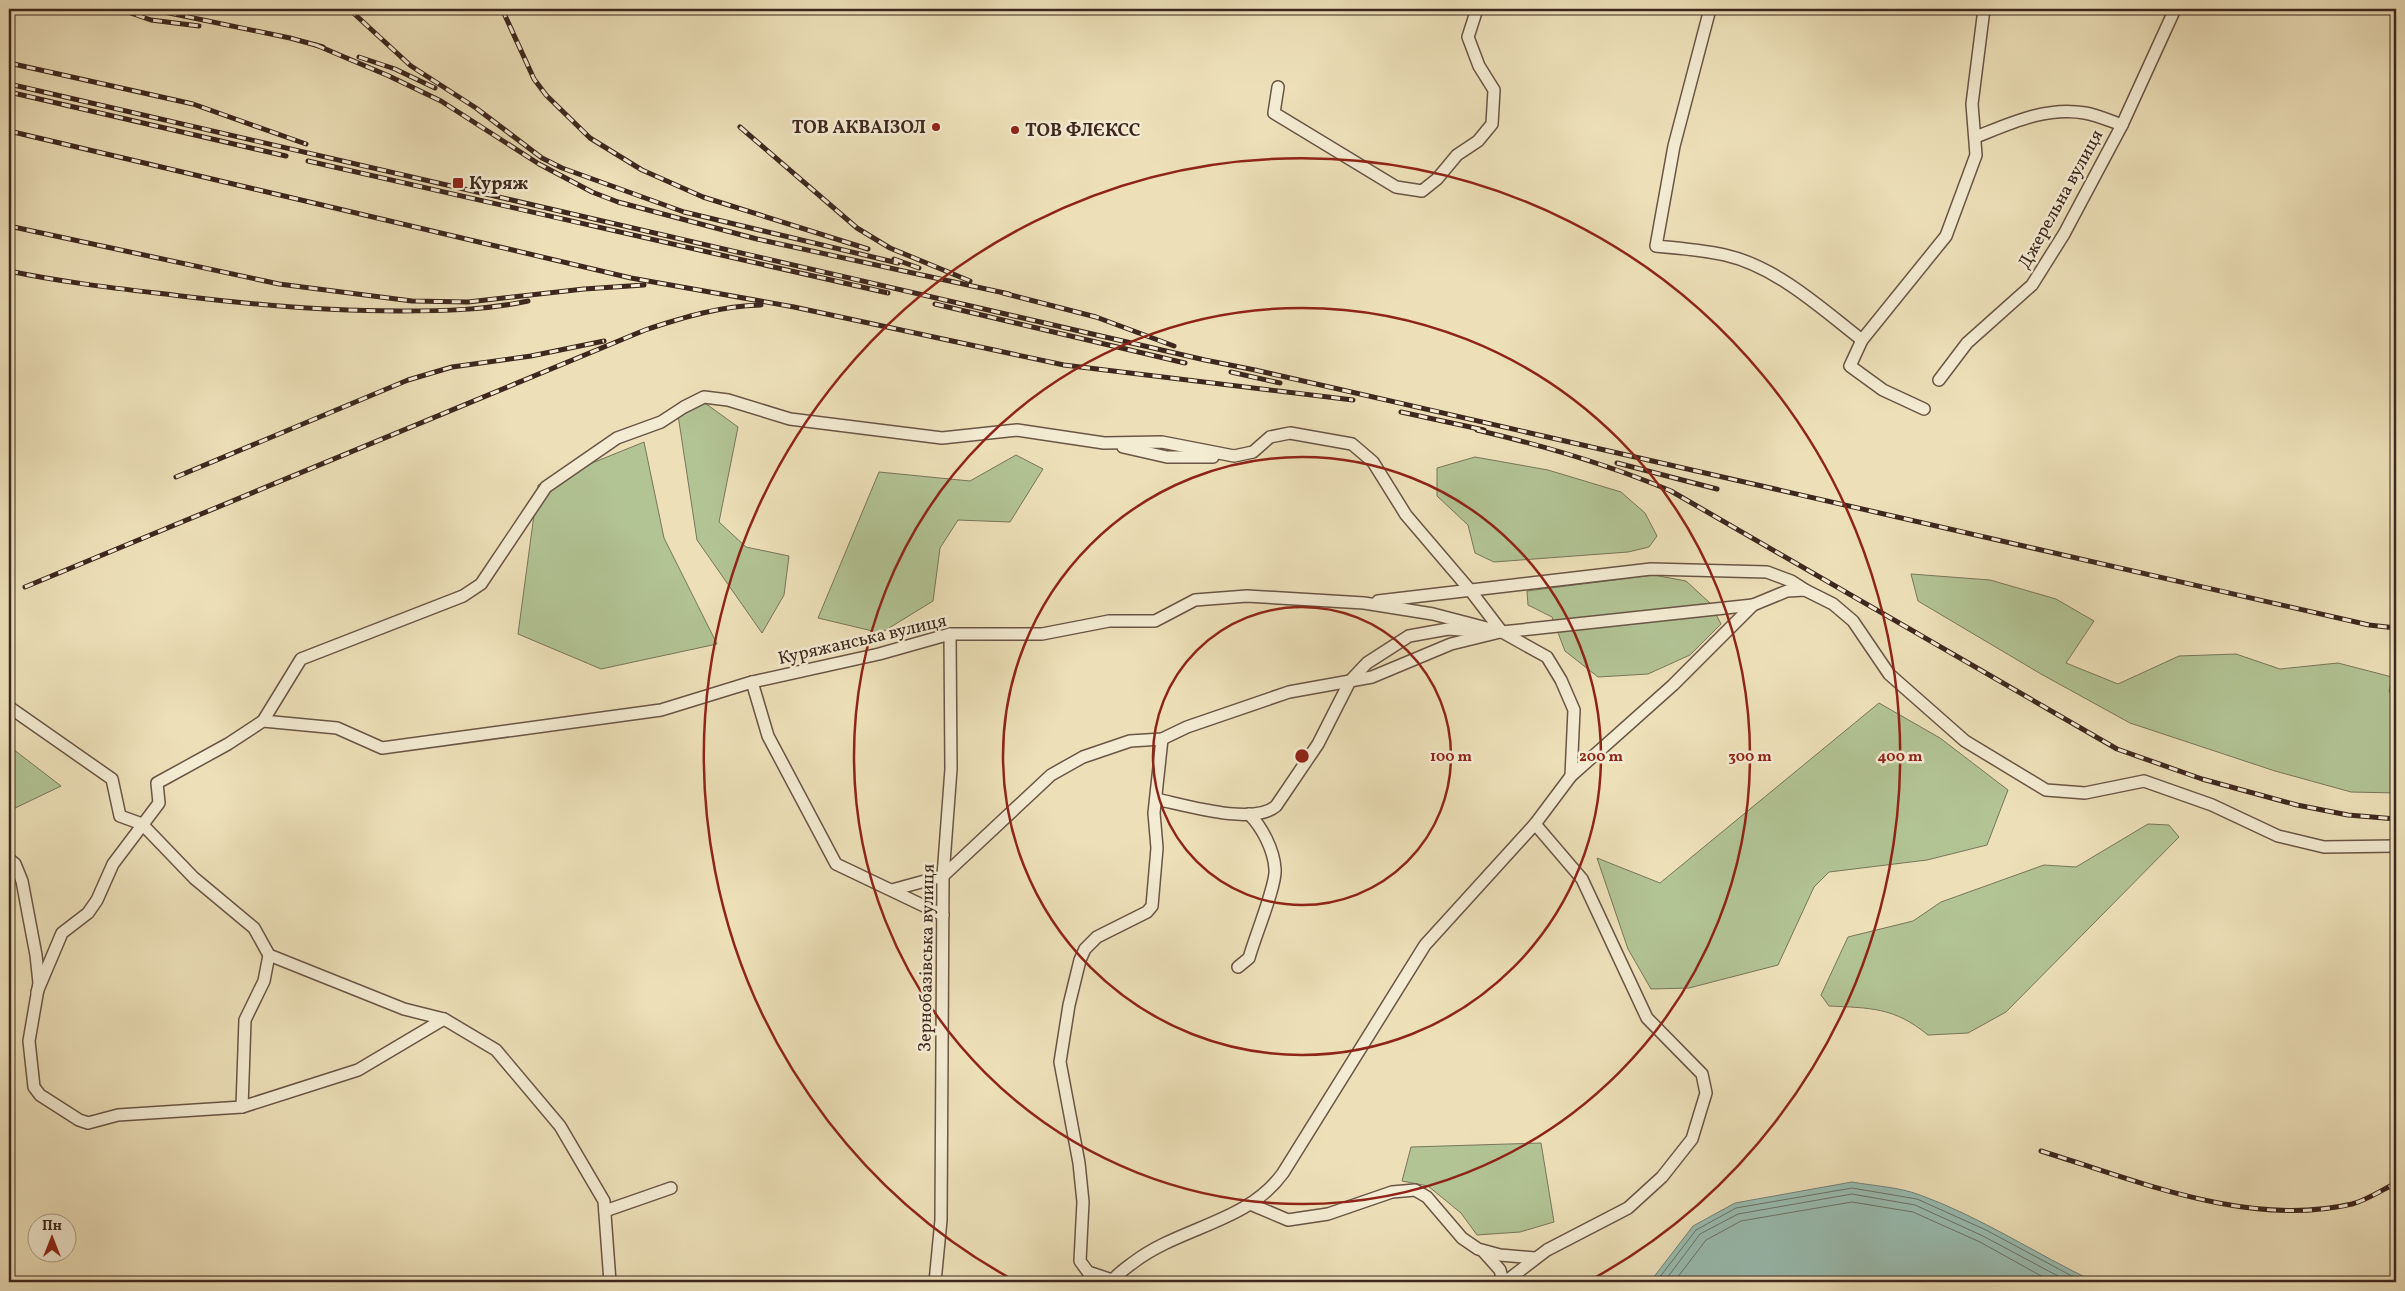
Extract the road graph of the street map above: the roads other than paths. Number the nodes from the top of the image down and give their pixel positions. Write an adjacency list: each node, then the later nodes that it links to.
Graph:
1 (1477, 9): 5 (street)
2 (1710, 9): 8 (street)
3 (1984, 9): 7 (street)
4 (2174, 9): 6 (street, Джерельна вулиця)
5 (1278, 87)
6 (2122, 125): 7 (street); 9 (street, Джерельна вулиця)
7 (1976, 137): 8 (street)
8 (1862, 340): 10 (street)
9 (1938, 380)
10 (1924, 409)
11 (1470, 590): 12 (street); 13 (street); 15 (street); 20 (street)
12 (1805, 590): 14 (street); 27 (street)
13 (1364, 603): 15 (street); 16 (street, Куряжанська вулиця)
14 (1753, 605): 15 (street); 22 (street)
15 (1502, 632): 17 (street); 17 (street); 22 (street)
16 (950, 634): 18 (street, Куряжанська вулиця); 29 (street, Зернобазівська вулиця)
17 (1350, 681): 21 (street); 24 (street)
18 (752, 682): 20 (street, Куряжанська вулиця); 30 (street)
19 (9, 707): 25 (street)
20 (263, 720): 25 (street)
21 (1162, 739): 23 (street); 29 (street)
22 (1571, 776): 26 (street)
23 (1156, 799): 24 (street); 42 (street)
24 (1249, 814): 33 (street)
25 (142, 824): 32 (street); 34 (street)
26 (1535, 824): 38 (street); 41 (street)
27 (2396, 846)
28 (9, 859): 34 (street)
29 (943, 876): 30 (street); 31 (street, Зернобазівська вулиця)
30 (892, 890): 31 (street)
31 (943, 915): 44 (street, Зернобазівська вулиця)
32 (269, 955): 35 (street); 36 (street)
33 (1238, 967)
34 (37, 992): 36 (street)
35 (444, 1019): 36 (street); 39 (street)
36 (242, 1107)
37 (671, 1188): 39 (street)
38 (1250, 1204): 40 (street); 42 (street)
39 (605, 1211): 43 (street)
40 (1484, 1251): 41 (street); 45 (street)
41 (1536, 1258): 45 (street)
42 (1112, 1281)
43 (610, 1282)
44 (936, 1282)
45 (1504, 1282)

